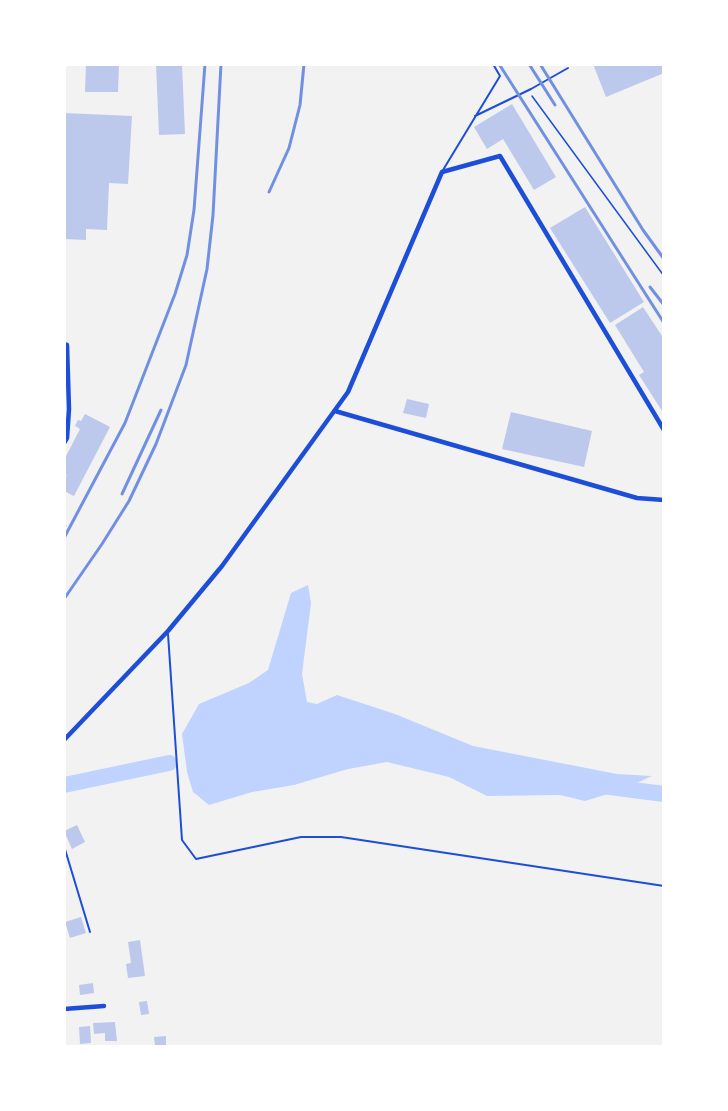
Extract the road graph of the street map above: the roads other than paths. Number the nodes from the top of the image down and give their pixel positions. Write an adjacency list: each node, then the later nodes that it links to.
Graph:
1 (493, 64): 3 (lane)
2 (568, 68): 3 (lane)
3 (475, 116): 4 (lane)
4 (442, 172): 6 (street); 7 (street)
5 (64, 344): 8 (street)
6 (335, 411): 9 (street); 10 (street)
7 (663, 430)
8 (64, 443)
9 (663, 500)
10 (168, 631): 11 (street); 13 (lane)
11 (64, 740)
12 (64, 846): 14 (lane)
13 (663, 886)
14 (90, 932)
15 (104, 1006): 16 (street)
16 (64, 1010)

